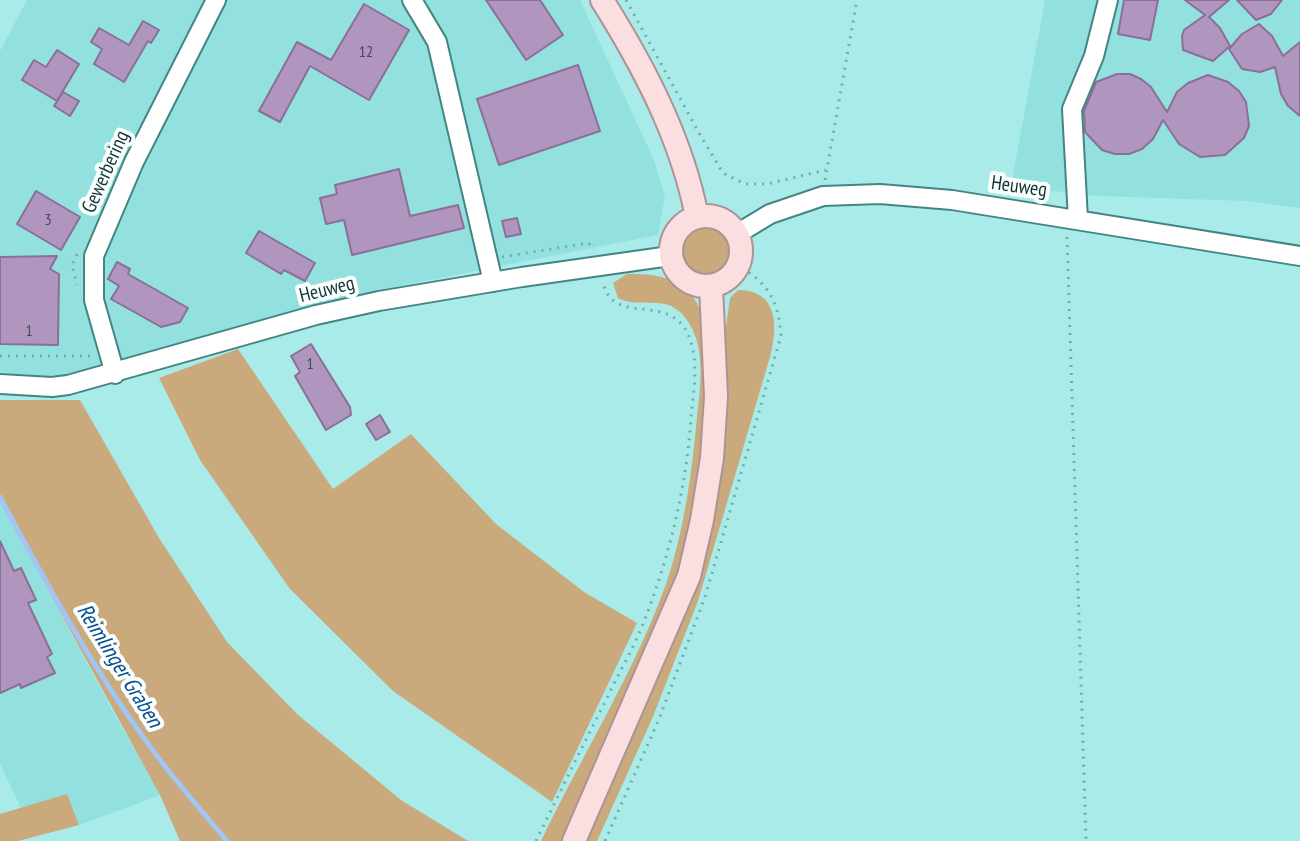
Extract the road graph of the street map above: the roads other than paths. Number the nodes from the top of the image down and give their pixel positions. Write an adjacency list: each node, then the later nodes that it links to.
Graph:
1 (216, 0): 12 (street, Gewerbering)
2 (412, 0): 10 (street)
3 (602, 0): 5 (main road)
4 (1108, 0): 6 (street)
5 (697, 217): 7 (main road); 8 (main road)
6 (1072, 218): 7 (street, Heuweg); 9 (street, Heuweg)
7 (737, 234): 11 (main road)
8 (670, 256): 10 (street, Heuweg); 11 (main road)
9 (1300, 256)
10 (493, 282): 12 (street, Heuweg)
11 (711, 286): 14 (main road)
12 (115, 374): 13 (street, Heuweg)
13 (0, 384)
14 (574, 841)

